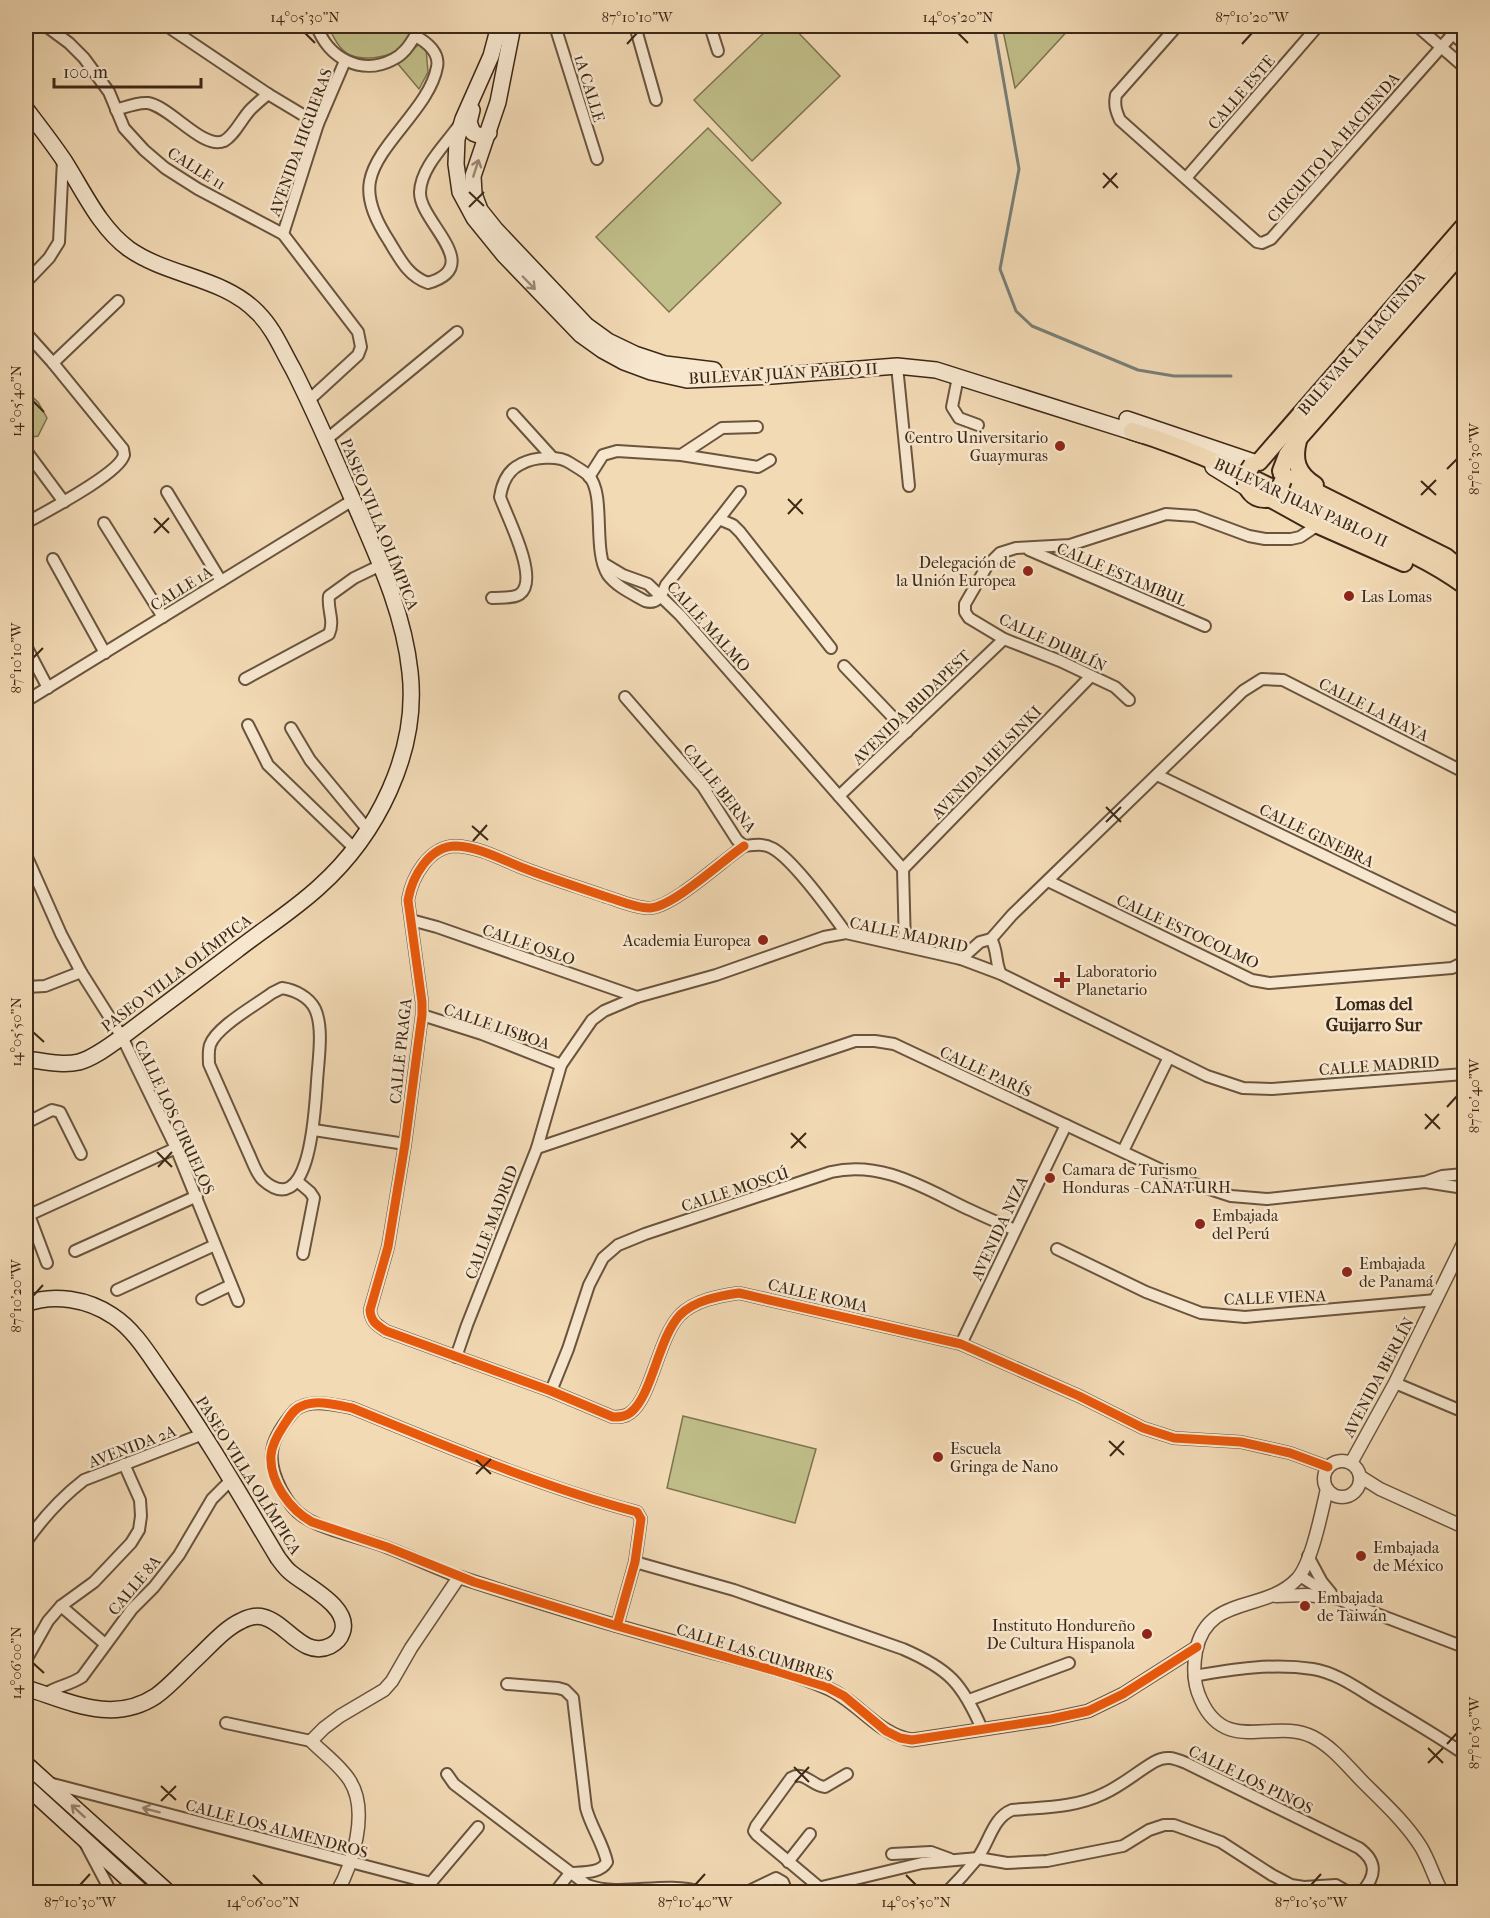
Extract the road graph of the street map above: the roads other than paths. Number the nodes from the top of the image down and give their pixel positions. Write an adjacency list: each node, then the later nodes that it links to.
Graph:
1 (46, 26): 24 (street, CALLE 11)
2 (167, 26): 19 (street)
3 (316, 26): 17 (street, AVENIDA HIGUERAS)
4 (499, 26): 20 (main road, BULEVAR JUAN PABLO II)
5 (513, 26): 22 (main road, BULEVAR JUAN PABLO II)
6 (555, 26): 29 (street, 1A CALLE)
7 (635, 26): 21 (street)
8 (710, 26): 16 (street)
9 (1177, 26): 32 (street, CIRCUITO LA HACIENDA)
10 (1318, 26): 32 (street, CALLE ESTE)
11 (1417, 26): 15 (street)
12 (1444, 26): 13 (street)
13 (1456, 29): 14 (street); 15 (street, CIRCUITO LA HACIENDA)
14 (1464, 44)
15 (1441, 46): 18 (street); 32 (street, CIRCUITO LA HACIENDA)
16 (718, 51)
17 (345, 61): 26 (street, AVENIDA HIGUERAS); 30 (street, AVENIDA HIGUERAS)
18 (1464, 67)
19 (268, 94): 24 (street); 26 (street)
20 (474, 96): 22 (main road); 25 (main road, BULEVAR JUAN PABLO II); 27 (main road)
21 (656, 100)
22 (498, 102): 27 (main road, BULEVAR JUAN PABLO II)
23 (26, 109): 28 (main road, PASEO VILLA OLÍMPICA)
24 (116, 110): 34 (street, CALLE 11)
25 (463, 119): 30 (street, AVENIDA HIGUERAS); 31 (main road, BULEVAR JUAN PABLO II)
26 (318, 124): 34 (street, AVENIDA HIGUERAS)
27 (489, 133): 46 (main road, BULEVAR JUAN PABLO II, one-way to 27)
28 (63, 159): 36 (street); 43 (main road, PASEO VILLA OLÍMPICA)
29 (597, 159)
30 (433, 161): 31 (street)
31 (457, 172): 41 (main road, BULEVAR JUAN PABLO II, one-way to 41)
32 (1186, 178)
33 (1464, 226): 54 (main road, BULEVAR LA HACIENDA)
34 (283, 234): 43 (street, AVENIDA HIGUERAS)
35 (1464, 250): 48 (main road, BULEVAR LA HACIENDA)
36 (26, 282)
37 (118, 301): 40 (street)
38 (457, 332): 49 (street)
39 (26, 333): 40 (street)
40 (53, 363): 63 (street)
41 (897, 366): 42 (main road, BULEVAR JUAN PABLO II); 57 (street)
42 (958, 377): 45 (street); 46 (main road, BULEVAR JUAN PABLO II)
43 (309, 400): 49 (main road, PASEO VILLA OLÍMPICA)
44 (513, 414): 52 (street)
45 (978, 425)
46 (1133, 426): 54 (main road, BULEVAR JUAN PABLO II); 58 (main road, BULEVAR JUAN PABLO II); 73 (main road, BULEVAR JUAN PABLO II); 75 (main road, BULEVAR JUAN PABLO II)
47 (757, 427): 51 (street)
48 (1299, 438): 55 (main road, BULEVAR LA HACIENDA); 64 (main road)
49 (327, 439): 62 (main road, PASEO VILLA OLÍMPICA)
50 (27, 452): 63 (street)
51 (681, 455): 53 (street); 56 (street)
52 (552, 457): 56 (street); 78 (street)
53 (770, 460)
54 (1256, 463): 55 (main road); 58 (main road, bridge)
55 (1282, 475): 61 (main road, bridge); 64 (main road, BULEVAR JUAN PABLO II)
56 (589, 477): 71 (street)
57 (909, 486)
58 (1246, 487): 61 (main road)
59 (167, 492): 74 (street)
60 (740, 492): 65 (street)
61 (1271, 498): 68 (main road, BULEVAR JUAN PABLO II)
62 (353, 500): 72 (main road, PASEO VILLA OLÍMPICA); 74 (street, CALLE 1A)
63 (64, 502): 66 (street)
64 (1364, 516): 73 (main road, BULEVAR JUAN PABLO II)
65 (718, 519): 77 (street); 83 (street)
66 (26, 523)
67 (104, 524): 79 (street)
68 (1318, 525): 69 (street); 76 (main road, BULEVAR JUAN PABLO II)
69 (1026, 549): 80 (street, CALLE ESTAMBUL); 81 (street, CALLE DUBLÍN)
70 (53, 559): 84 (street)
71 (603, 563): 77 (street, CALLE MALMO); 77 (street)
72 (381, 565): 87 (street); 98 (main road, PASEO VILLA OLÍMPICA)
73 (1464, 573)
74 (221, 581): 79 (street, CALLE 1A)
75 (1464, 585)
76 (1464, 593)
77 (661, 597): 97 (street, CALLE MALMO)
78 (492, 598)
79 (163, 617): 84 (street, CALLE 1A)
80 (1205, 626)
81 (1004, 639): 86 (street, CALLE DUBLÍN); 94 (street, AVENIDA BUDAPEST)
82 (26, 646): 88 (street)
83 (831, 648)
84 (105, 653): 88 (street, CALLE 1A)
85 (844, 666): 94 (street)
86 (1090, 676): 90 (street, CALLE DUBLÍN); 102 (street, AVENIDA HELSINKI)
87 (245, 679)
88 (48, 688): 91 (street, CALLE 1A)
89 (625, 698): 99 (street, CALLE BERNA)
90 (1129, 700)
91 (26, 701)
92 (248, 725): 100 (street)
93 (291, 729): 98 (street)
94 (907, 732): 97 (street, AVENIDA BUDAPEST)
95 (1464, 772): 96 (street, CALLE LA HAYA)
96 (1157, 775): 103 (street); 105 (street, CALLE GINEBRA)
97 (839, 796): 102 (street, CALLE MALMO)
98 (368, 830): 100 (main road, PASEO VILLA OLÍMPICA)
99 (744, 846): 104 (street, CALLE PRAGA); 106 (street, CALLE BERNA)
100 (355, 849): 116 (main road, PASEO VILLA OLÍMPICA)
101 (26, 855): 111 (street, CALLE LOS CIRUELOS)
102 (903, 868): 108 (street)
103 (1048, 881): 107 (street); 110 (street, CALLE ESTOCOLMO)
104 (411, 920): 114 (street, CALLE OSLO); 115 (street, CALLE PRAGA)
105 (1464, 923)
106 (846, 933): 108 (street, CALLE MADRID); 114 (street, CALLE MADRID)
107 (991, 939): 109 (street); 112 (street)
108 (906, 946): 109 (street, CALLE MADRID)
109 (961, 959): 112 (street, CALLE MADRID)
110 (1464, 962)
111 (81, 972): 113 (street); 116 (street, CALLE LOS CIRUELOS)
112 (1001, 974): 117 (street, CALLE MADRID)
113 (26, 987)
114 (637, 997): 119 (street, CALLE MADRID)
115 (422, 1016): 119 (street, CALLE LISBOA); 124 (street, CALLE PRAGA)
116 (122, 1037): 118 (main road, PASEO VILLA OLÍMPICA); 125 (street, CALLE LOS CIRUELOS)
117 (1169, 1057): 120 (street, CALLE MADRID); 127 (street)
118 (26, 1059)
119 (561, 1065): 126 (street, CALLE MADRID)
120 (1464, 1074)
121 (26, 1123): 128 (street)
122 (1066, 1125): 126 (street, CALLE PARÍS); 127 (street, CALLE PARÍS); 135 (street, AVENIDA NIZA)
123 (314, 1130): 124 (street); 130 (street); 130 (street)
124 (405, 1144): 148 (street, CALLE PRAGA)
125 (176, 1148): 133 (street, CALLE LOS CIRUELOS); 134 (street)
126 (537, 1148): 150 (street, CALLE MADRID)
127 (1123, 1151): 131 (street, CALLE PARÍS)
128 (81, 1154)
129 (1464, 1174): 131 (street, CALLE PARÍS)
130 (297, 1181): 140 (street)
131 (1425, 1182): 132 (street, CALLE PARÍS)
132 (1464, 1188)
133 (196, 1196): 137 (street, CALLE LOS CIRUELOS); 139 (street)
134 (27, 1211): 141 (street)
135 (1015, 1230): 149 (street, AVENIDA NIZA); 152 (street, CALLE MOSCÚ)
136 (1464, 1242): 145 (street, AVENIDA BERLÍN)
137 (215, 1245): 142 (street, CALLE LOS CIRUELOS); 143 (street)
138 (1057, 1249): 145 (street, CALLE VIENA)
139 (75, 1251)
140 (303, 1254)
141 (47, 1263)
142 (231, 1285): 144 (street); 146 (street, CALLE LOS CIRUELOS)
143 (117, 1290)
144 (202, 1299)
145 (1436, 1300): 151 (street, AVENIDA BERLÍN)
146 (238, 1301)
147 (26, 1304): 154 (main road, PASEO VILLA OLÍMPICA)
148 (370, 1310): 150 (street, CALLE ROMA)
149 (961, 1344): 152 (street, CALLE ROMA); 157 (street, CALLE ROMA)
150 (456, 1357): 152 (street, CALLE ROMA)
151 (1395, 1383): 153 (street); 155 (street, AVENIDA BERLÍN)
152 (551, 1391)
153 (1464, 1412)
154 (203, 1434): 156 (street, AVENIDA 2A); 158 (main road, PASEO VILLA OLÍMPICA)
155 (1351, 1463): 157 (street); 159 (street)
156 (124, 1464): 164 (street, AVENIDA 2A); 171 (street)
157 (1328, 1467): 160 (street)
158 (231, 1479): 173 (street, CALLE 8A); 180 (main road, PASEO VILLA OLÍMPICA)
159 (1359, 1483): 161 (street); 163 (street)
160 (1327, 1488): 161 (street); 162 (street)
161 (1342, 1497): 162 (street)
162 (1321, 1518): 165 (street)
163 (1464, 1527)
164 (26, 1542)
165 (1308, 1556): 167 (street); 170 (street)
166 (635, 1562): 168 (street); 172 (street); 181 (street)
167 (1300, 1576): 169 (street); 170 (street)
168 (459, 1577): 172 (street, CALLE LAS CUMBRES); 184 (street)
169 (1272, 1596): 170 (street); 174 (street)
170 (1335, 1598): 175 (street)
171 (61, 1606): 173 (street); 176 (street)
172 (617, 1626): 183 (street, CALLE LAS CUMBRES)
173 (105, 1644): 180 (street, CALLE 8A)
174 (1197, 1647): 178 (street); 183 (street, CALLE LAS CUMBRES)
175 (1464, 1647)
176 (26, 1660)
177 (1069, 1663): 181 (street)
178 (1194, 1676): 185 (street); 215 (street)
179 (507, 1684): 199 (street)
180 (32, 1691)
181 (969, 1700): 183 (street)
182 (226, 1723): 184 (street)
183 (982, 1729)
184 (311, 1741): 197 (street)
185 (1464, 1754)
186 (26, 1764): 189 (main road)
187 (447, 1774): 199 (street)
188 (847, 1774): 198 (street)
189 (46, 1782): 197 (street, CALLE LOS ALMENDROS, one-way to 189); 205 (main road, one-way to 189)
190 (27, 1788): 193 (main road)
191 (478, 1827): 200 (street)
192 (810, 1834): 198 (street)
193 (82, 1838): 203 (street); 204 (main road)
194 (892, 1854): 196 (street)
195 (978, 1858): 196 (street); 212 (street, CALLE LOS PINOS); 213 (street); 214 (street, CALLE LOS PINOS)
196 (954, 1861): 201 (street)
197 (350, 1862): 200 (street, CALLE LOS ALMENDROS); 206 (street)
198 (788, 1862): 201 (street)
199 (570, 1873): 208 (street); 209 (street)
200 (431, 1883): 207 (street)
201 (819, 1887): 211 (street)
202 (741, 1892): 210 (street)
203 (111, 1893)
204 (142, 1893)
205 (168, 1893)
206 (337, 1893)
207 (423, 1893)
208 (555, 1893)
209 (700, 1893)
210 (787, 1893)
211 (801, 1893)
212 (947, 1893)
213 (1348, 1893)
214 (1362, 1893)
215 (1442, 1893)

